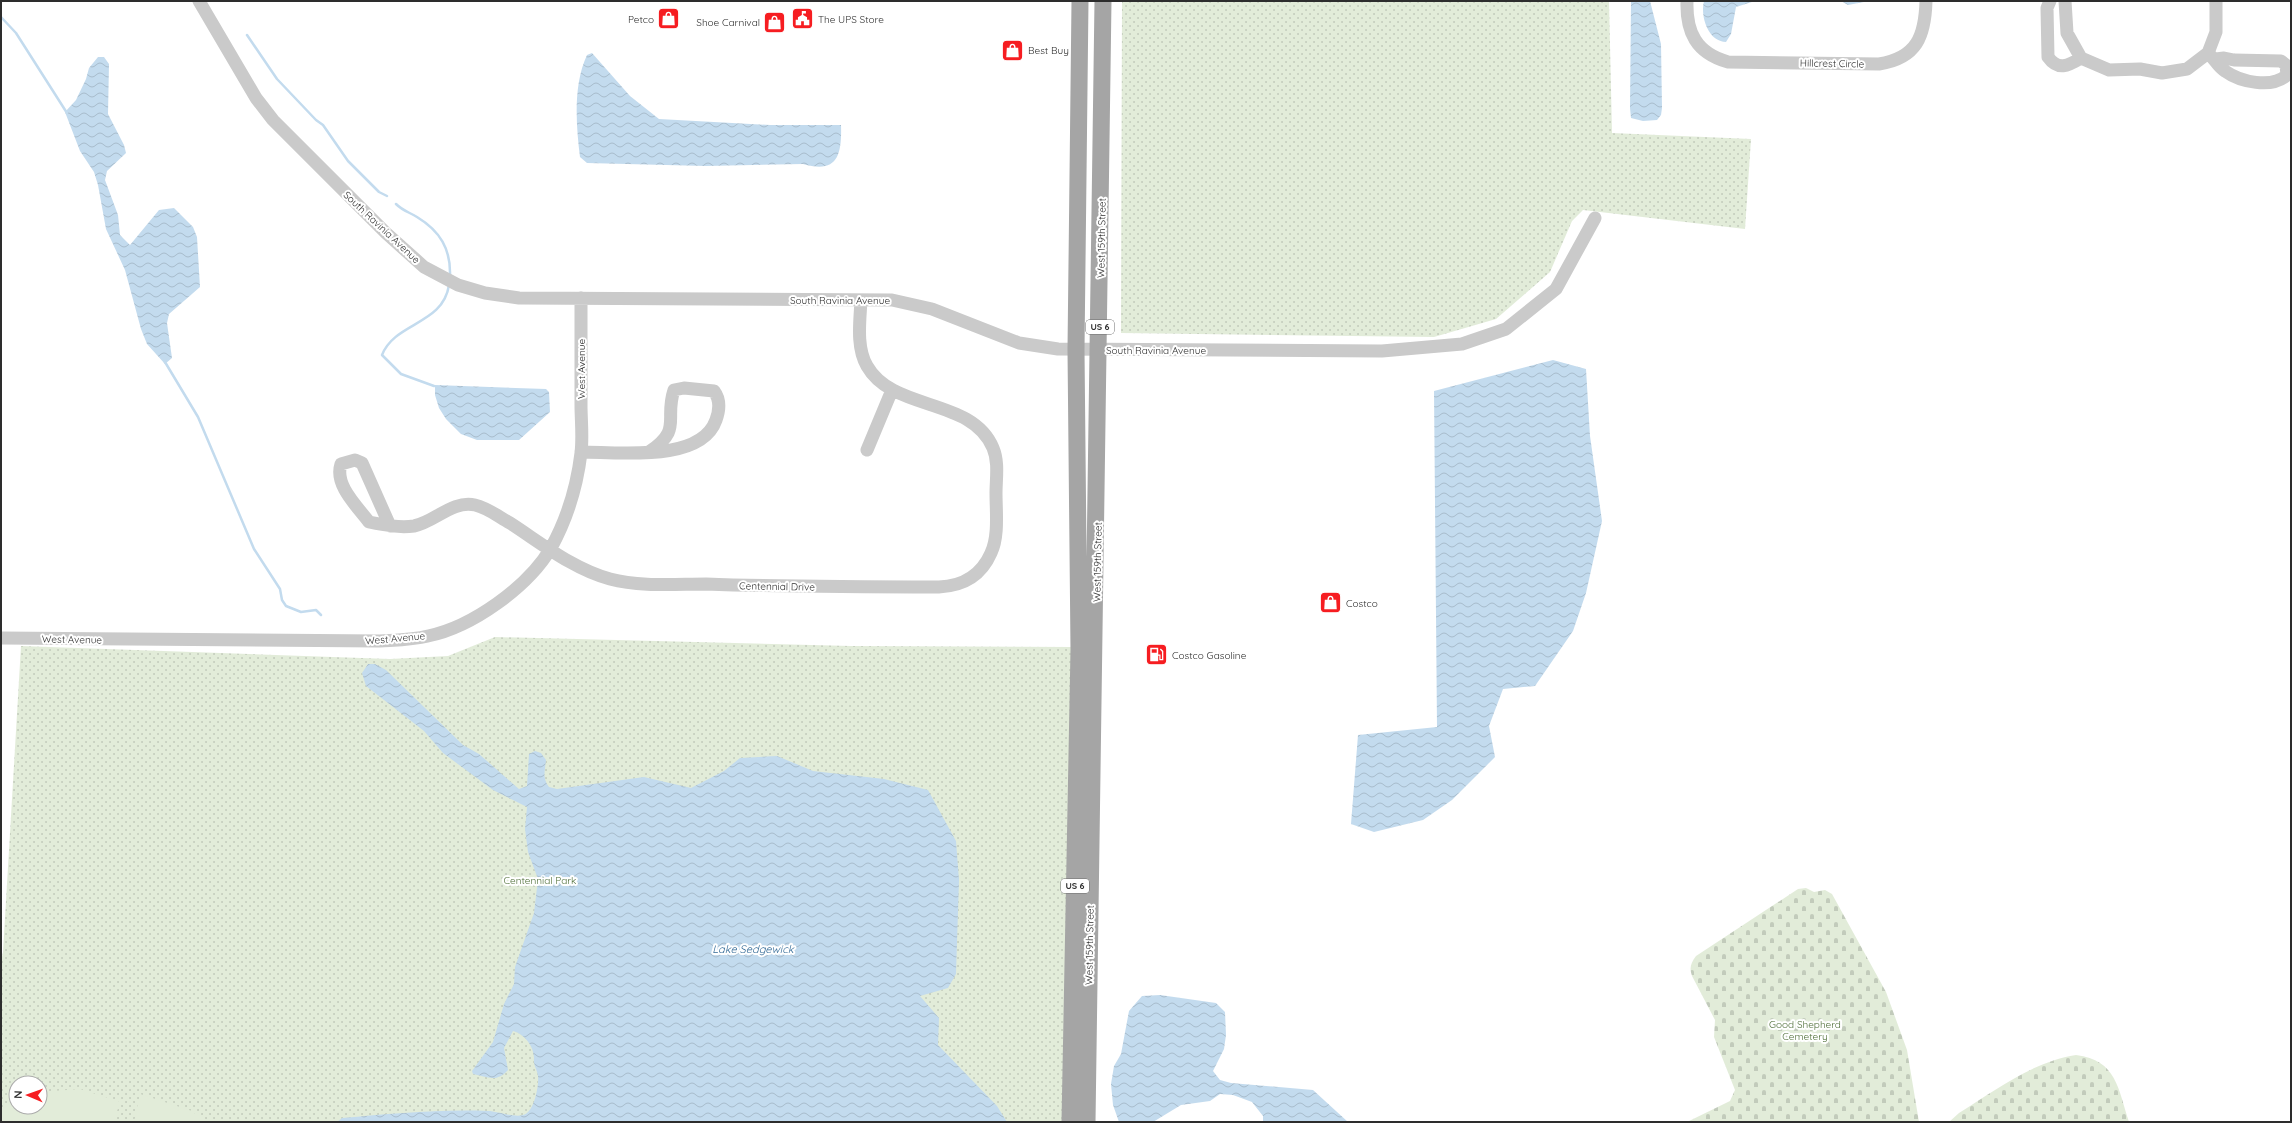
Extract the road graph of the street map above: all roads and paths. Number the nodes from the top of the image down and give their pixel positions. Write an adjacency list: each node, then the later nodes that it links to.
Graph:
1 (199, 1): 12 (street, South Ravinia Avenue)
2 (1080, 1): 14 (main road, West 159th Street / US 6)
3 (1103, 1): 15 (main road, West 159th Street / US 6)
4 (1686, 1): 5 (street, Hillcrest Circle)
5 (1926, 1)
6 (2050, 1): 10 (street)
7 (2065, 1): 10 (street)
8 (2216, 1): 9 (street)
9 (2212, 56): 9 (street); 10 (street)
10 (2081, 58)
11 (1595, 218): 15 (street, South Ravinia Avenue)
12 (582, 298): 13 (street, South Ravinia Avenue); 18 (street, West Avenue)
13 (861, 300): 14 (street, South Ravinia Avenue); 16 (street, Centennial Drive)
14 (1076, 350): 15 (street, South Ravinia Avenue); 23 (main road, West 159th Street / US 6)
15 (1100, 350): 24 (main road, West 159th Street / US 6)
16 (892, 390): 17 (street); 21 (street, Centennial Drive)
17 (867, 450)
18 (581, 452): 19 (street); 21 (street, West Avenue)
19 (650, 452): 19 (street)
20 (390, 526): 20 (street, Centennial Drive); 21 (street, Centennial Drive)
21 (550, 549): 22 (street, West Avenue)
22 (1, 638)
23 (1070, 1122)
24 (1087, 1122)

